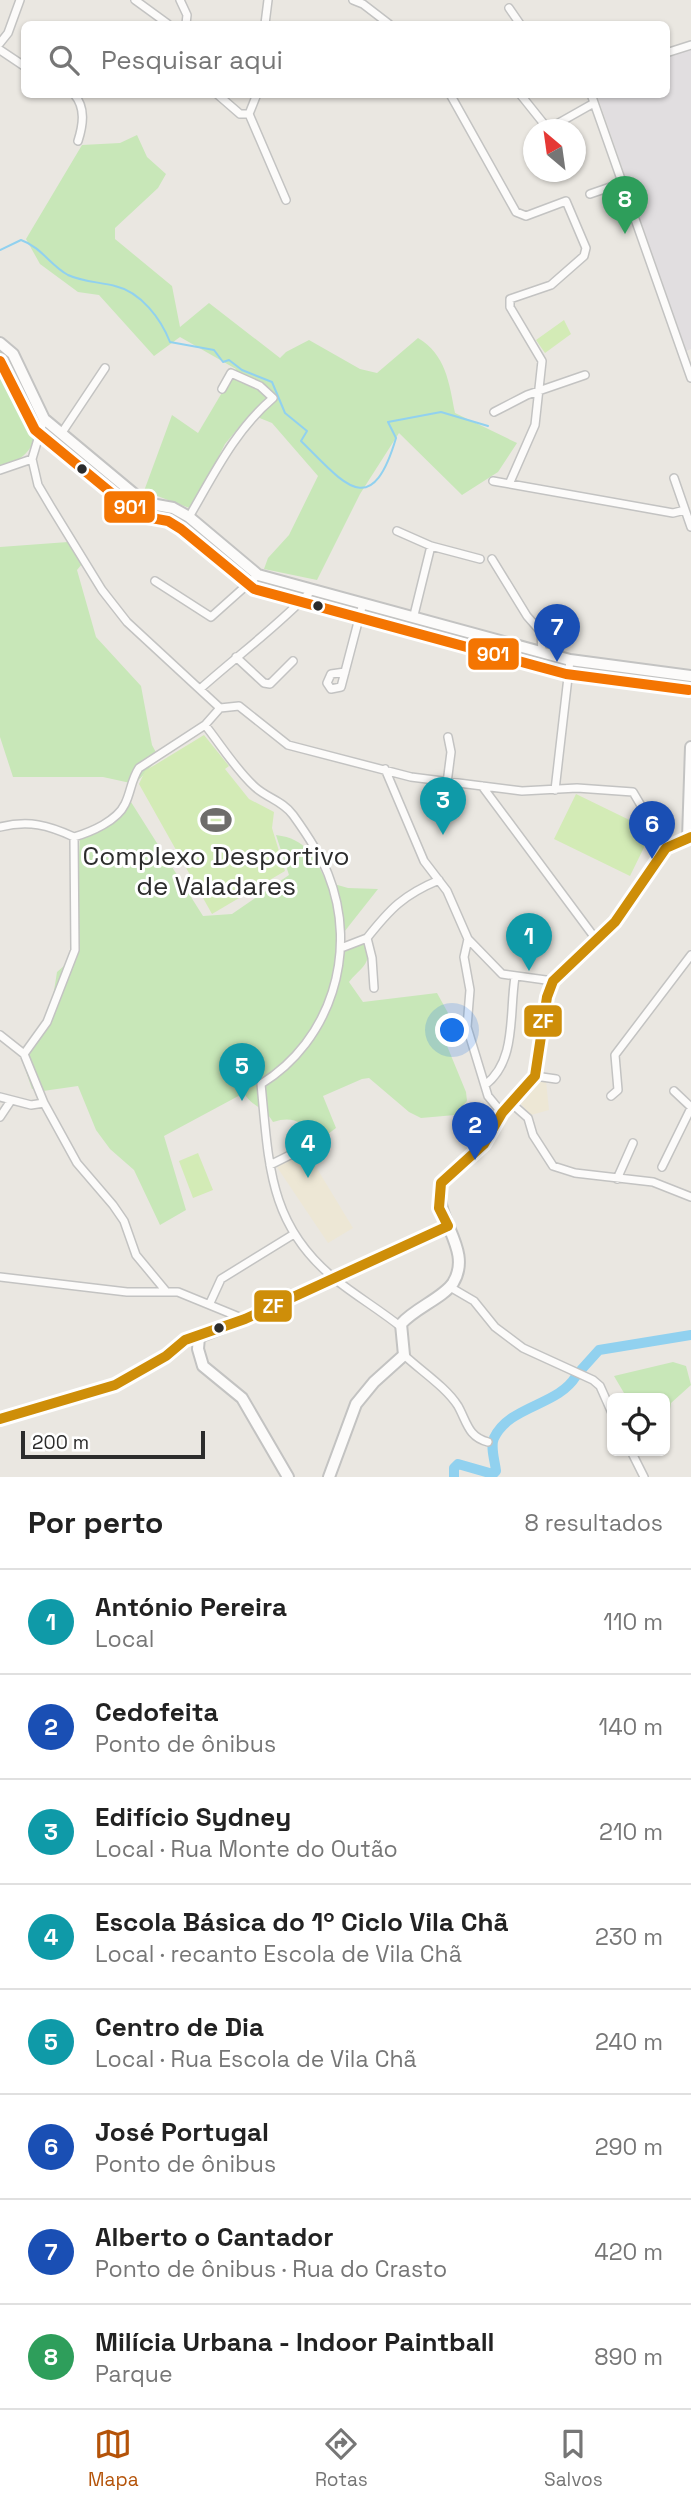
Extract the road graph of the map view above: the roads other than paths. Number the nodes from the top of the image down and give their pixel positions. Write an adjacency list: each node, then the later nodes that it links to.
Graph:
1 (20, 0): 12 (street)
2 (135, 0): 7 (street)
3 (180, 0): 8 (street)
4 (268, 0): 9 (street)
5 (353, 0): 10 (street)
6 (509, 8): 11 (street)
7 (164, 21)
8 (186, 21)
9 (265, 21)
10 (385, 21)
11 (518, 21)
12 (0, 43)
13 (691, 46): 15 (street)
14 (0, 50): 16 (street)
15 (670, 52)
16 (21, 64)
17 (76, 98): 25 (street)
18 (222, 98): 24 (street)
19 (255, 98): 24 (street)
20 (452, 98): 35 (street)
21 (523, 98): 23 (street)
22 (592, 98): 23 (street)
23 (594, 103): 26 (street)
24 (249, 114): 28 (street)
25 (78, 141)
26 (622, 183): 27 (street); 30 (street)
27 (590, 194)
28 (286, 200)
29 (0, 343): 37 (street)
30 (687, 354): 33 (street)
31 (105, 368): 38 (street)
32 (586, 375): 35 (street)
33 (691, 378)
34 (222, 389): 45 (street)
35 (541, 390): 36 (street); 43 (street)
36 (494, 412)
37 (44, 419): 38 (street); 39 (street)
38 (61, 434): 45 (street)
39 (32, 459): 40 (street); 62 (street)
40 (0, 470)
41 (674, 478): 44 (street)
42 (493, 481): 43 (street)
43 (510, 482): 44 (street)
44 (685, 510): 46 (street)
45 (189, 517): 51 (street)
46 (691, 527)
47 (397, 531): 48 (street)
48 (431, 546): 49 (street); 55 (street)
49 (480, 559)
50 (492, 559): 56 (street)
51 (258, 575): 52 (street); 53 (street)
52 (155, 581)
53 (312, 590): 54 (street); 57 (street)
54 (363, 603): 55 (street); 60 (street)
55 (414, 615): 56 (street)
56 (542, 653): 58 (street)
57 (236, 657): 59 (street); 62 (street)
58 (570, 660): 61 (street); 70 (street)
59 (293, 661)
60 (345, 672)
61 (691, 676)
62 (200, 689): 63 (street)
63 (220, 708): 64 (street); 67 (street)
64 (205, 725): 72 (street); 79 (street)
65 (448, 737): 68 (street)
66 (691, 747): 73 (street)
67 (385, 769): 68 (street); 75 (street)
68 (447, 783): 69 (street)
69 (482, 786): 70 (street); 77 (street)
70 (555, 790): 74 (street)
71 (0, 827): 72 (street)
72 (74, 837): 85 (street)
73 (690, 838): 74 (street)
74 (666, 848): 77 (street)
75 (439, 880): 76 (street); 78 (street)
76 (367, 938): 79 (street); 83 (street)
77 (595, 938): 82 (street)
78 (468, 940): 81 (street); 88 (street)
79 (341, 948): 100 (street)
80 (691, 955): 90 (street)
81 (515, 977): 82 (street); 88 (street)
82 (553, 981): 86 (street)
83 (374, 988)
84 (0, 1035): 85 (street)
85 (24, 1054): 93 (street)
86 (535, 1076): 87 (street); 94 (street)
87 (556, 1079)
88 (485, 1085): 96 (street)
89 (674, 1091): 95 (street)
90 (611, 1096)
91 (0, 1097): 92 (street)
92 (10, 1102): 93 (street); 97 (street)
93 (44, 1103): 109 (street)
94 (511, 1103): 96 (street); 102 (street)
95 (691, 1107): 101 (street)
96 (502, 1113): 104 (street)
97 (0, 1117)
98 (633, 1143): 102 (street)
99 (302, 1149): 100 (street)
100 (271, 1165): 105 (street)
101 (662, 1167)
102 (617, 1179): 103 (street)
103 (691, 1197)
104 (448, 1226): 107 (street); 108 (street)
105 (294, 1234): 107 (street); 110 (street)
106 (0, 1277): 109 (street)
107 (335, 1279): 111 (street); 112 (street)
108 (450, 1287): 112 (street); 115 (street)
109 (165, 1290): 110 (street)
110 (210, 1303): 111 (street)
111 (245, 1319): 113 (street)
112 (401, 1327): 114 (street)
113 (199, 1336): 116 (street); 119 (street)
114 (404, 1355): 117 (street); 120 (street)
115 (607, 1402)
116 (0, 1419)
117 (488, 1442)
118 (634, 1456): 121 (street)
119 (288, 1477)
120 (329, 1477)
121 (644, 1477)

